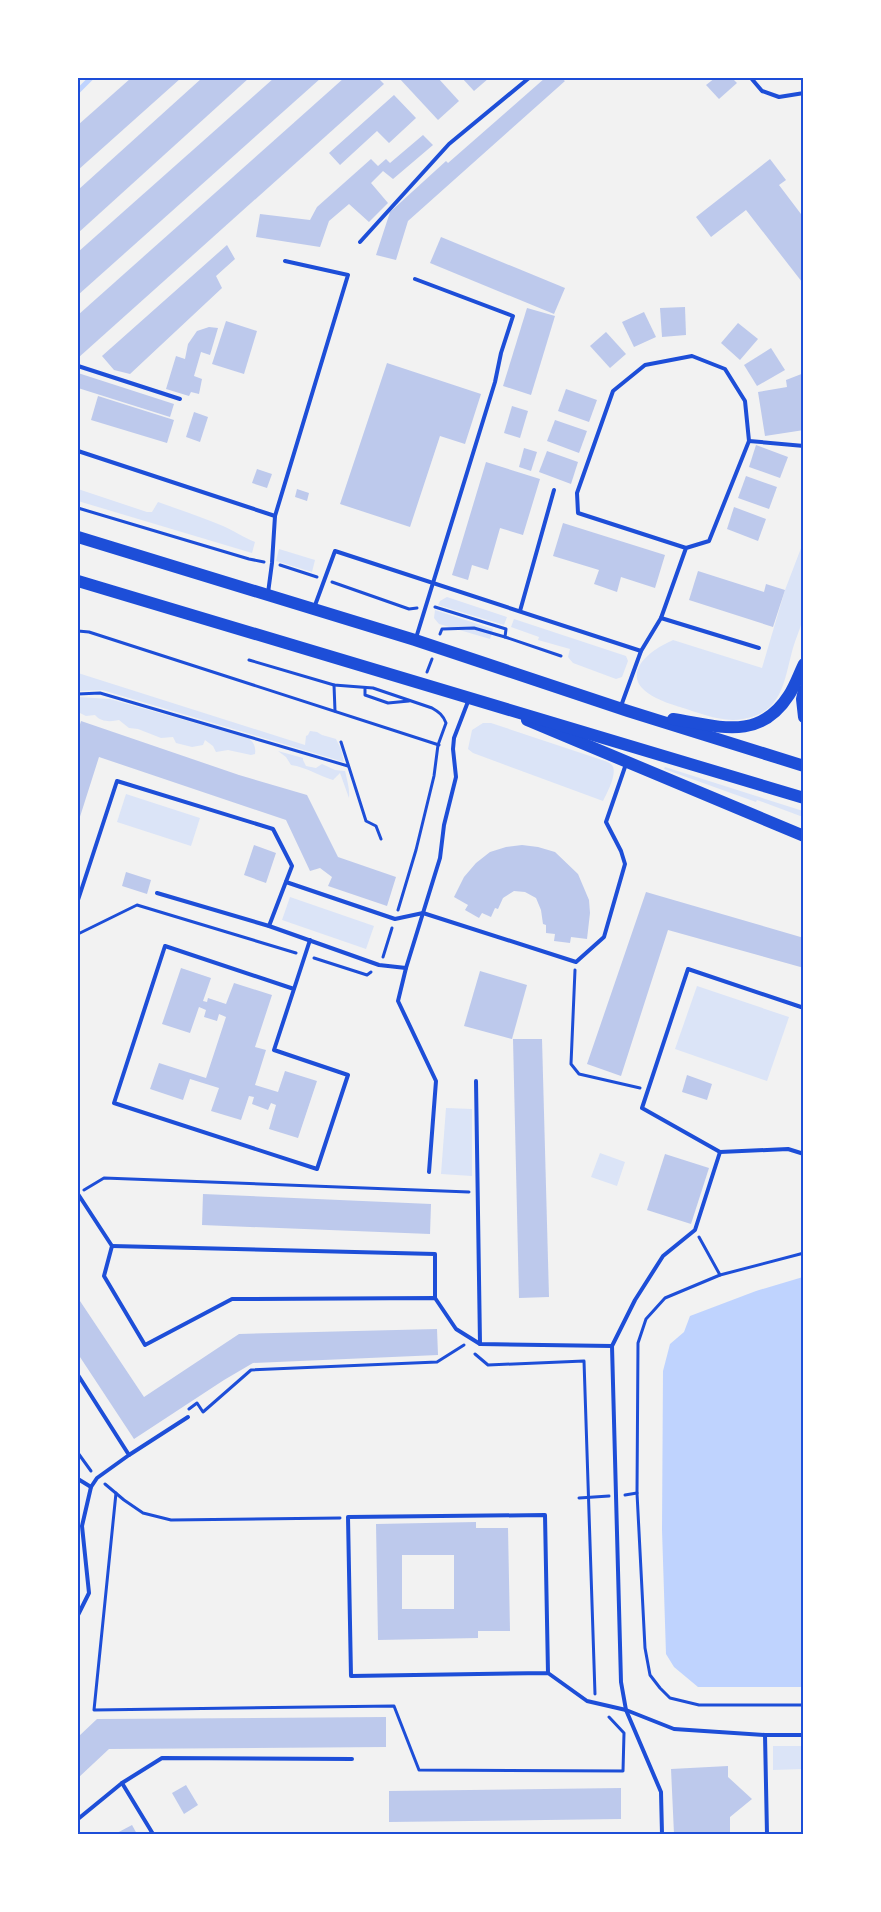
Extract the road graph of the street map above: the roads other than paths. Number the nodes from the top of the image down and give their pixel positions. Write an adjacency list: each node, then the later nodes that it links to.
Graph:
1 (529, 78): 4 (lane)
2 (751, 78): 3 (lane)
3 (804, 93)
4 (360, 242)
5 (285, 261): 13 (lane)
6 (415, 280): 17 (lane)
7 (78, 366): 8 (lane)
8 (180, 400)
9 (749, 441): 10 (lane); 15 (lane); 15 (lane)
10 (804, 446)
11 (78, 451): 13 (lane)
12 (554, 490): 20 (lane)
13 (275, 516): 18 (lane)
14 (78, 537): 18 (main road)
15 (686, 548): 21 (lane)
16 (78, 581): 27 (main road)
17 (434, 582): 19 (lane); 20 (lane); 22 (lane)
18 (268, 595): 19 (main road)
19 (314, 608): 22 (main road)
20 (520, 611): 24 (lane)
21 (661, 618): 23 (lane); 24 (lane)
22 (416, 640): 29 (main road)
23 (759, 648)
24 (641, 651): 29 (lane)
25 (804, 664): 29 (main road)
26 (804, 690): 30 (main road)
27 (470, 698): 28 (main road); 38 (lane)
28 (495, 706): 31 (main road); 33 (main road)
29 (624, 710): 32 (main road)
30 (804, 717)
31 (627, 762): 34 (main road); 38 (lane)
32 (804, 766)
33 (804, 798)
34 (804, 836)
35 (286, 882): 37 (lane); 38 (lane); 39 (lane)
36 (157, 893): 39 (lane)
37 (78, 900)
38 (423, 913): 41 (lane)
39 (269, 926): 40 (lane)
40 (310, 940): 41 (lane); 42 (lane)
41 (406, 968): 47 (lane)
42 (294, 989): 42 (lane)
43 (804, 1008): 45 (lane)
44 (476, 1081): 51 (lane)
45 (720, 1152): 46 (lane); 52 (lane)
46 (804, 1154)
47 (429, 1172)
48 (78, 1194): 49 (lane)
49 (112, 1246): 50 (lane); 50 (lane)
50 (435, 1298): 51 (lane)
51 (480, 1344): 52 (lane)
52 (612, 1346): 60 (lane)
53 (78, 1375): 55 (lane)
54 (188, 1417): 55 (lane)
55 (129, 1455): 57 (lane)
56 (78, 1479): 57 (lane)
57 (91, 1487): 58 (lane)
58 (78, 1615)
59 (548, 1673): 59 (lane); 60 (lane)
60 (626, 1710): 62 (lane); 67 (lane)
61 (804, 1734): 62 (lane)
62 (765, 1735): 68 (lane)
63 (352, 1760): 64 (lane)
64 (122, 1783): 65 (lane); 66 (lane)
65 (78, 1819)
66 (153, 1834)
67 (662, 1834)
68 (767, 1834)

